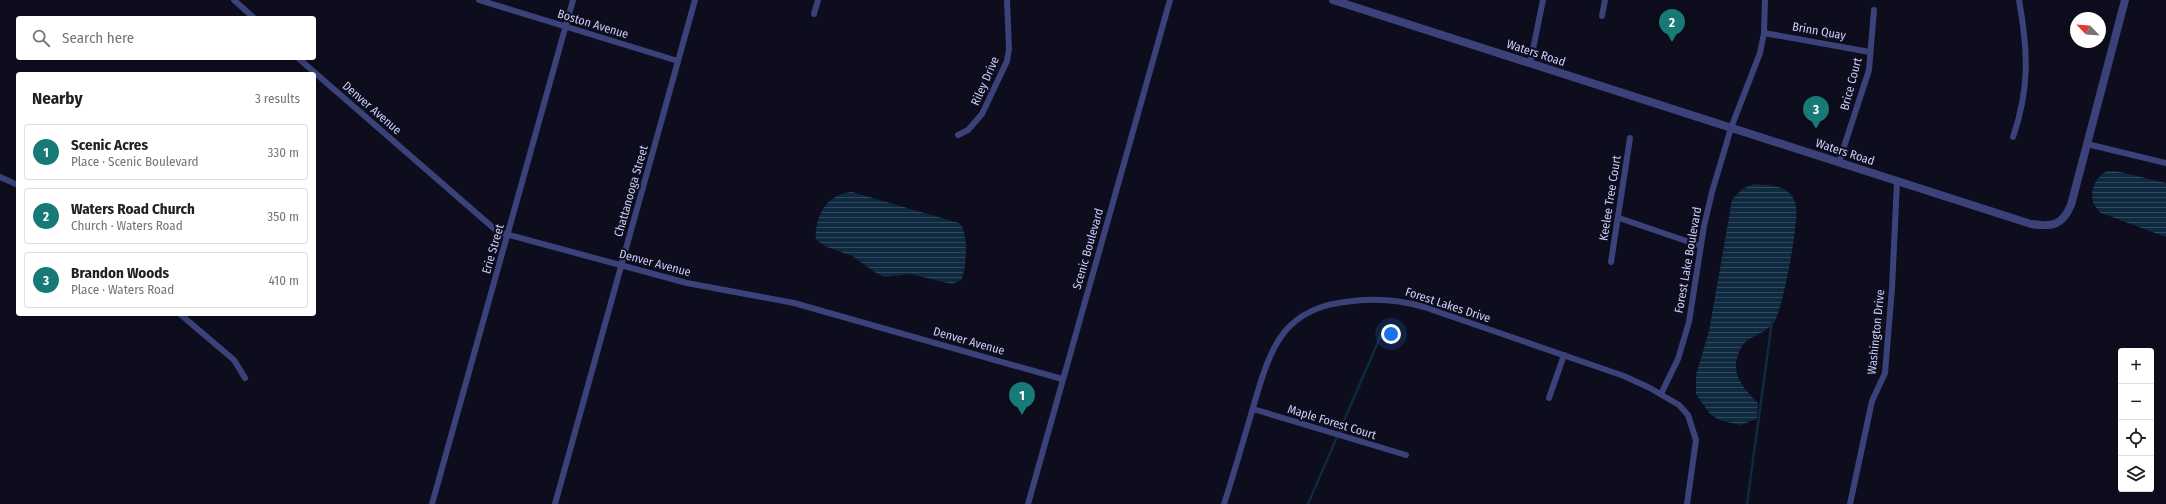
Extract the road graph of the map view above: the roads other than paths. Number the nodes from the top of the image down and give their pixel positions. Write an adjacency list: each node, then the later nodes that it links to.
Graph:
1 (234, 0): 16 (street)
2 (479, 0): 18 (street, Boston Avenue)
3 (573, 0): 18 (street, Erie Street)
4 (695, 0): 22 (street, Chattanooga Street)
5 (818, 0): 15 (street)
6 (1007, 0): 27 (street, Riley Drive)
7 (1170, 0): 44 (street, Scenic Boulevard)
8 (1333, 0): 23 (street, Waters Road)
9 (1543, 0): 23 (street)
10 (1605, 0): 17 (street)
11 (1765, 0): 19 (street, Forest Lake Boulevard)
12 (2019, 0): 28 (street)
13 (2125, 0): 30 (street, Waters Road)
14 (1874, 10): 20 (street, Brice Court)
15 (814, 14)
16 (252, 16)
17 (1602, 16)
18 (566, 27): 22 (street, Boston Avenue); 37 (street, Erie Street)
19 (1764, 33): 20 (street, Brinn Quay); 26 (street, Forest Lake Boulevard)
20 (1870, 52): 31 (street, Brice Court)
21 (300, 60): 24 (street, Denver Avenue)
22 (678, 61): 40 (street, Chattanooga Street)
23 (1530, 64): 26 (street, Waters Road)
24 (314, 72)
25 (316, 74): 37 (street, Denver Avenue)
26 (1731, 128): 31 (street, Waters Road); 38 (street, Forest Lake Boulevard)
27 (958, 135)
28 (2013, 137)
29 (1630, 138): 36 (street, Keelee Tree Court)
30 (2087, 144): 32 (street); 34 (street, Waters Road)
31 (1839, 162): 34 (street, Waters Road)
32 (2166, 163)
33 (0, 177): 35 (street)
34 (1897, 182): 54 (street, Washington Drive)
35 (16, 184)
36 (1619, 218): 38 (street); 39 (street, Keelee Tree Court)
37 (508, 235): 40 (street, Denver Avenue); 49 (street, Erie Street)
38 (1701, 246): 45 (street, Forest Lake Boulevard)
39 (1611, 262)
40 (622, 265): 44 (street, Denver Avenue); 50 (street, Chattanooga Street)
41 (182, 316): 43 (street)
42 (1564, 355): 45 (street, Forest Lakes Drive); 46 (street); 47 (street, Forest Lakes Drive)
43 (245, 378)
44 (1062, 379): 51 (street, Scenic Boulevard)
45 (1661, 394): 53 (street, Forest Lakes Drive)
46 (1549, 398)
47 (1253, 409): 48 (street, Maple Forest Court); 52 (street, Forest Lakes Drive)
48 (1406, 455)
49 (432, 504)
50 (555, 504)
51 (1028, 504)
52 (1224, 504)
53 (1687, 504)
54 (1850, 504)

